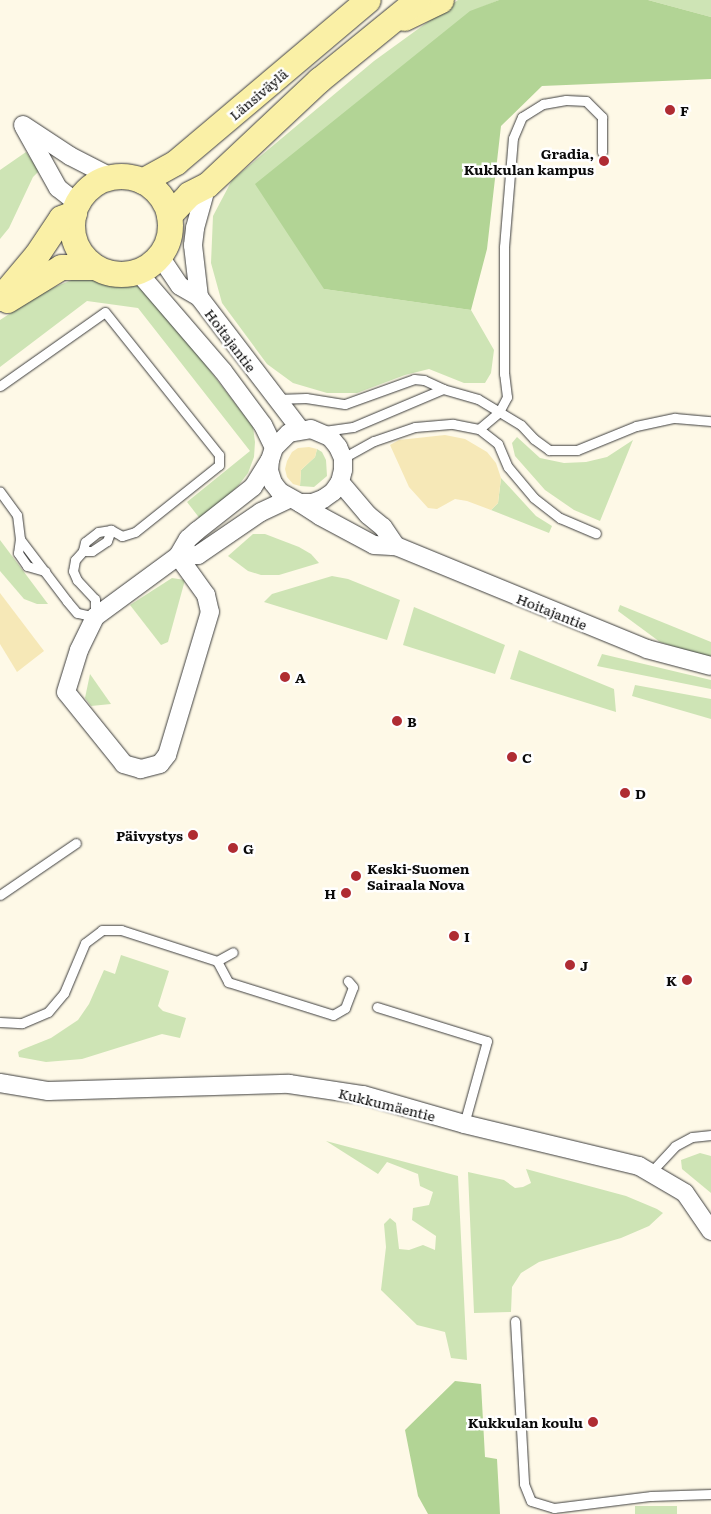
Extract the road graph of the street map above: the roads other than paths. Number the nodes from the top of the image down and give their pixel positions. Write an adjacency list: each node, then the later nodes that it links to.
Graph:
1 (368, 0): 7 (main road, Länsiväylä)
2 (417, 0): 4 (main road)
3 (441, 0): 4 (main road)
4 (388, 26): 8 (main road)
5 (602, 152): 20 (lane)
6 (110, 177): 7 (main road); 9 (main road); 9 (street)
7 (142, 180): 10 (main road)
8 (207, 185): 10 (main road); 14 (street)
9 (76, 208): 12 (main road); 15 (main road)
10 (169, 215): 11 (main road)
11 (159, 255): 13 (main road); 14 (street, Hoitajantie)
12 (96, 267): 13 (main road); 16 (main road)
13 (136, 271): 25 (street, Hoitajantie)
14 (199, 297): 19 (street, Hoitajantie)
15 (0, 298)
16 (0, 303)
17 (0, 386): 33 (lane)
18 (443, 389): 19 (lane); 20 (lane); 24 (lane)
19 (276, 399): 22 (street, Hoitajantie)
20 (499, 412): 21 (lane); 23 (lane)
21 (711, 421)
22 (300, 430): 24 (street); 25 (street)
23 (479, 430): 26 (lane); 30 (lane)
24 (321, 432): 26 (street)
25 (272, 454): 29 (street); 32 (street)
26 (343, 458): 27 (street)
27 (340, 482): 29 (street); 31 (street)
28 (0, 492): 33 (lane)
29 (295, 501): 31 (street, Hoitajantie); 32 (street)
30 (596, 533)
31 (396, 546): 34 (street, Hoitajantie)
32 (178, 556): 33 (street); 33 (street)
33 (95, 617)
34 (711, 666)
35 (76, 843): 36 (lane)
36 (0, 895)
37 (233, 952): 38 (lane)
38 (217, 961): 39 (lane); 41 (lane)
39 (348, 981)
40 (377, 1007): 43 (lane)
41 (0, 1022)
42 (0, 1083): 43 (street, Kukkumäentie)
43 (464, 1124): 45 (street, Kukkumäentie)
44 (711, 1135): 45 (lane)
45 (651, 1172): 46 (street, Kukkumäentie)
46 (710, 1227)
47 (515, 1321): 48 (lane)
48 (711, 1494)

